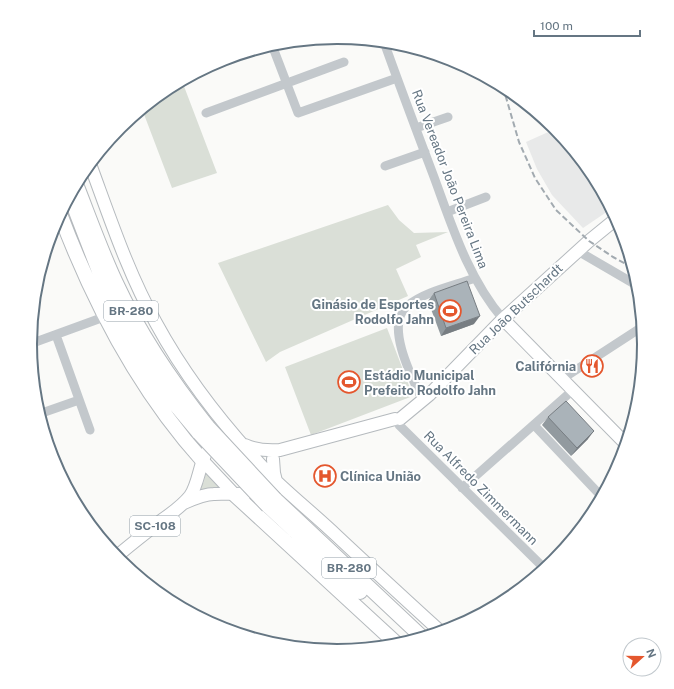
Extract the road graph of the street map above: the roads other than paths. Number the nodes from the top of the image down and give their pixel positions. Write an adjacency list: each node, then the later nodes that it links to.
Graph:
1 (386, 49): 4 (street, Rua Vereador João Pereira Lima)
2 (274, 51): 5 (street)
3 (344, 62): 5 (street)
4 (397, 78): 5 (street); 8 (street, Rua Vereador João Pereira Lima)
5 (287, 83): 6 (street)
6 (206, 113)
7 (448, 117): 8 (street)
8 (416, 128): 9 (street, Rua Vereador João Pereira Lima)
9 (425, 152): 10 (street); 15 (street, Rua Vereador João Pereira Lima)
10 (384, 166)
11 (93, 171): 36 (main road)
12 (79, 191): 34 (highway, BR-280)
13 (486, 197): 15 (street)
14 (73, 203): 34 (highway, BR-280)
15 (447, 212): 19 (street, Rua Vereador João Pereira Lima)
16 (63, 222): 21 (highway)
17 (611, 223): 18 (main road, Rua João Butschardt)
18 (578, 251): 20 (street); 22 (main road, Rua João Butschardt)
19 (475, 278): 22 (street, Rua Vereador João Pereira Lima); 29 (street)
20 (630, 281)
21 (104, 317): 24 (street); 37 (highway)
22 (503, 319): 26 (main road); 29 (main road, Rua João Butschardt)
23 (636, 331): 26 (street)
24 (56, 335): 25 (street); 28 (street)
25 (37, 342)
26 (562, 379): 27 (main road)
27 (573, 390): 32 (street); 35 (main road)
28 (79, 400): 30 (street); 33 (street)
29 (423, 401): 31 (main road, Rua João Butschardt)
30 (45, 412)
31 (398, 422): 36 (main road, Rua João Butschardt); 38 (main road, Rua João Butschardt); 41 (street, Rua Alfredo Zimmermann)
32 (534, 425): 41 (street); 42 (street)
33 (90, 430)
34 (203, 430): 44 (highway, BR-280, bridge)
35 (622, 438)
36 (243, 444): 37 (main road, Rua João Butschardt); 39 (main road)
37 (198, 456): 43 (main road); 45 (main road, SC-108)
38 (273, 459): 39 (main road); 40 (main road)
39 (264, 468): 40 (main road); 43 (main road)
40 (276, 480): 48 (main road)
41 (462, 488): 47 (street, Rua Alfredo Zimmermann)
42 (598, 493)
43 (238, 498): 45 (main road, SC-108); 51 (highway)
44 (271, 502): 49 (highway, BR-280); 50 (highway, BR-280)
45 (184, 503): 46 (main road, SC-108)
46 (121, 553)
47 (541, 565)
48 (436, 628)
49 (418, 633)
50 (408, 636)
51 (392, 640)

